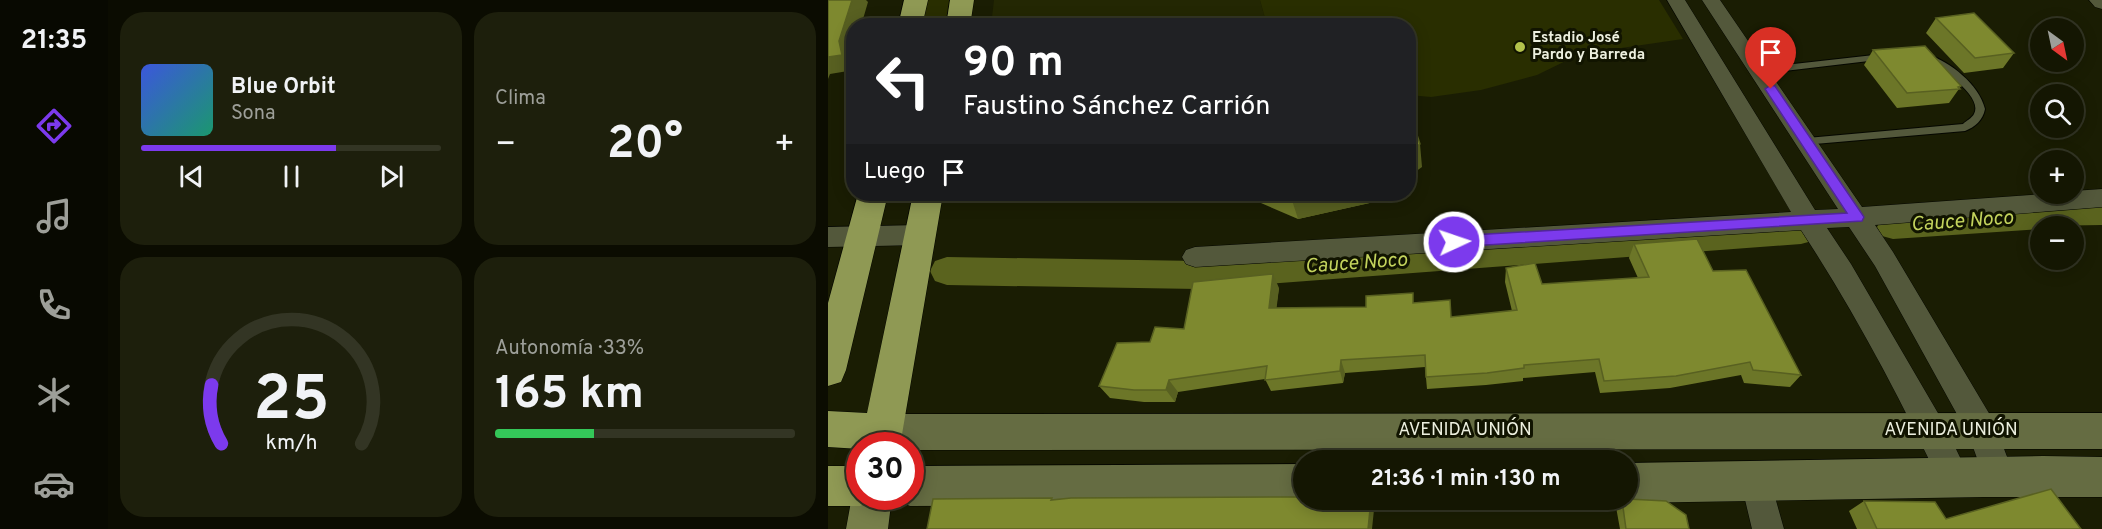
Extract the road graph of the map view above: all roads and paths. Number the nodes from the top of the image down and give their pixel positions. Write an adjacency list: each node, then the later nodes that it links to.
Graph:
1 (916, 0): 7 (highway)
2 (962, 0): 8 (highway)
3 (1676, 0): 17 (street)
4 (1711, 0): 11 (street)
5 (2098, 0): 6 (street)
6 (2102, 3)
7 (912, 18)
8 (959, 18)
9 (1896, 56): 11 (lane)
10 (1916, 56): 12 (lane)
11 (1759, 71): 12 (street)
12 (1807, 142): 16 (street)
13 (2102, 198): 16 (street)
14 (871, 201): 19 (highway)
15 (927, 201): 18 (highway)
16 (1857, 217): 17 (street); 25 (street)
17 (1808, 220): 21 (street); 24 (street)
18 (920, 235): 19 (street); 28 (highway)
19 (862, 236): 20 (street); 22 (highway)
20 (828, 237)
21 (1195, 257)
22 (828, 370)
23 (828, 429): 27 (highway, AVENIDA UNIÓN)
24 (1931, 430): 25 (main road, AVENIDA UNIÓN); 29 (main road, AVENIDA UNIÓN); 31 (street)
25 (1982, 430): 26 (main road, AVENIDA UNIÓN); 30 (street)
26 (2102, 431)
27 (846, 432)
28 (882, 432)
29 (924, 439)
30 (1998, 475): 31 (main road); 32 (main road)
31 (1953, 476): 34 (main road)
32 (2102, 477)
33 (1638, 483): 34 (main road)
34 (1757, 483): 41 (street)
35 (1293, 484): 38 (main road)
36 (828, 486): 37 (highway)
37 (846, 486)
38 (924, 486)
39 (870, 510): 40 (main road)
40 (867, 529)
41 (1768, 529)

